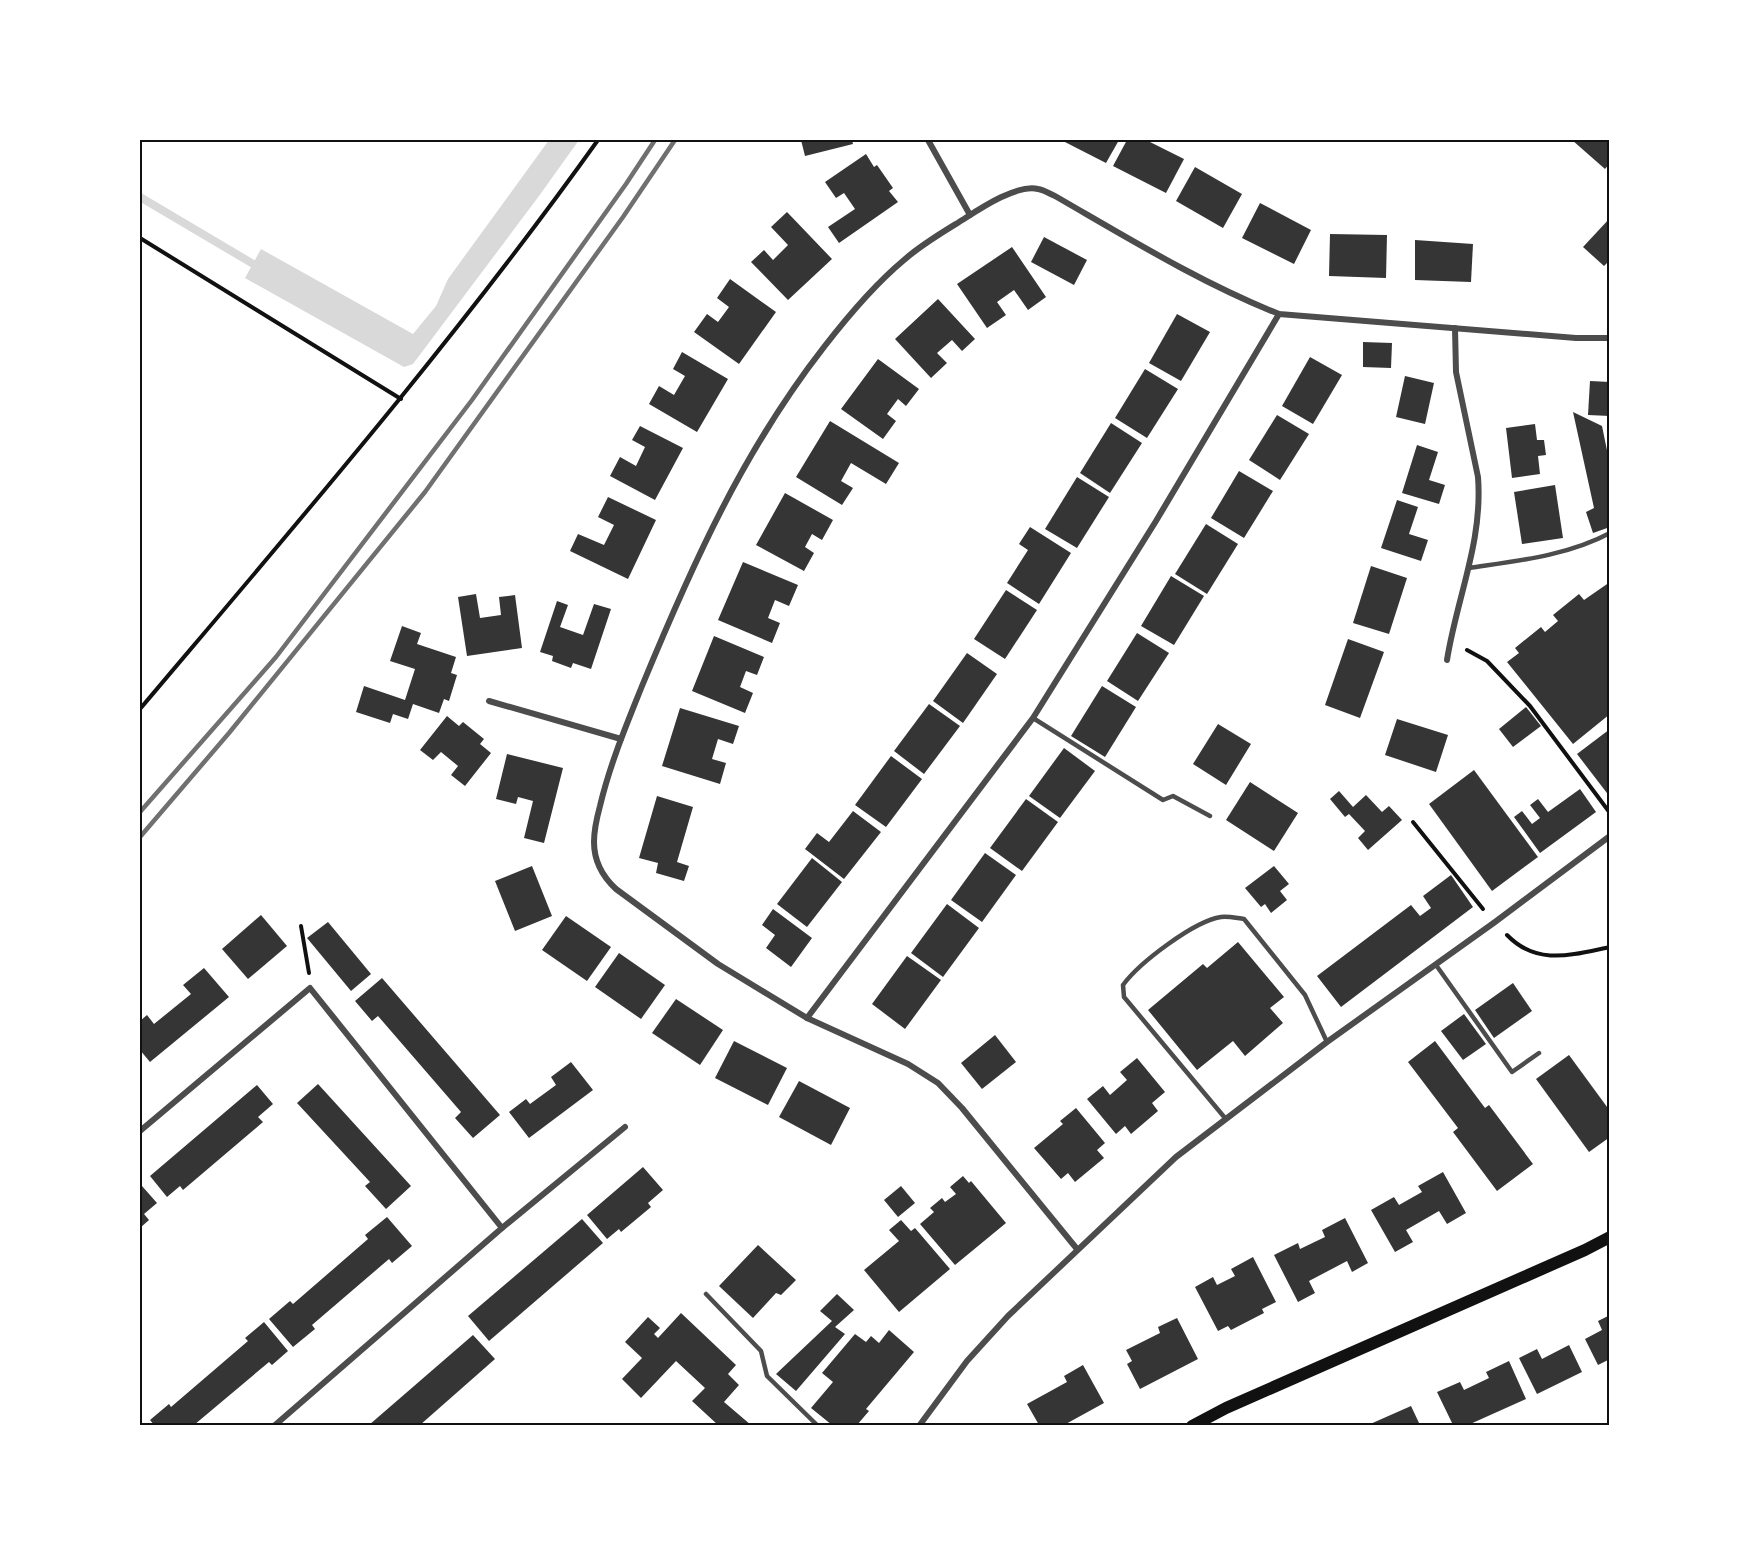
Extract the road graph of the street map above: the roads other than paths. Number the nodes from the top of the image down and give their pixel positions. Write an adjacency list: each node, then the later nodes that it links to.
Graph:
1 (928, 140): 2 (street)
2 (970, 215): 3 (street); 11 (street)
3 (1279, 314): 4 (street); 10 (street)
4 (1455, 328): 5 (street); 7 (street)
5 (1610, 338)
6 (1610, 533): 7 (lane)
7 (1469, 568): 8 (street)
8 (1447, 660)
9 (489, 701): 11 (street)
10 (1033, 718): 12 (lane); 15 (street)
11 (621, 739): 15 (street)
12 (1210, 816)
13 (1610, 836): 14 (street)
14 (1436, 965): 16 (street); 17 (lane)
15 (807, 1018): 23 (street)
16 (1327, 1042): 18 (street); 18 (lane)
17 (1539, 1053)
18 (1225, 1118): 23 (street)
19 (625, 1127): 21 (street)
20 (140, 1131): 21 (street)
21 (502, 1228): 25 (street)
22 (1610, 1237): 28 (main road)
23 (1077, 1249): 27 (street)
24 (706, 1294): 26 (lane)
25 (274, 1425)
26 (818, 1425)
27 (919, 1425)
28 (1192, 1425)

